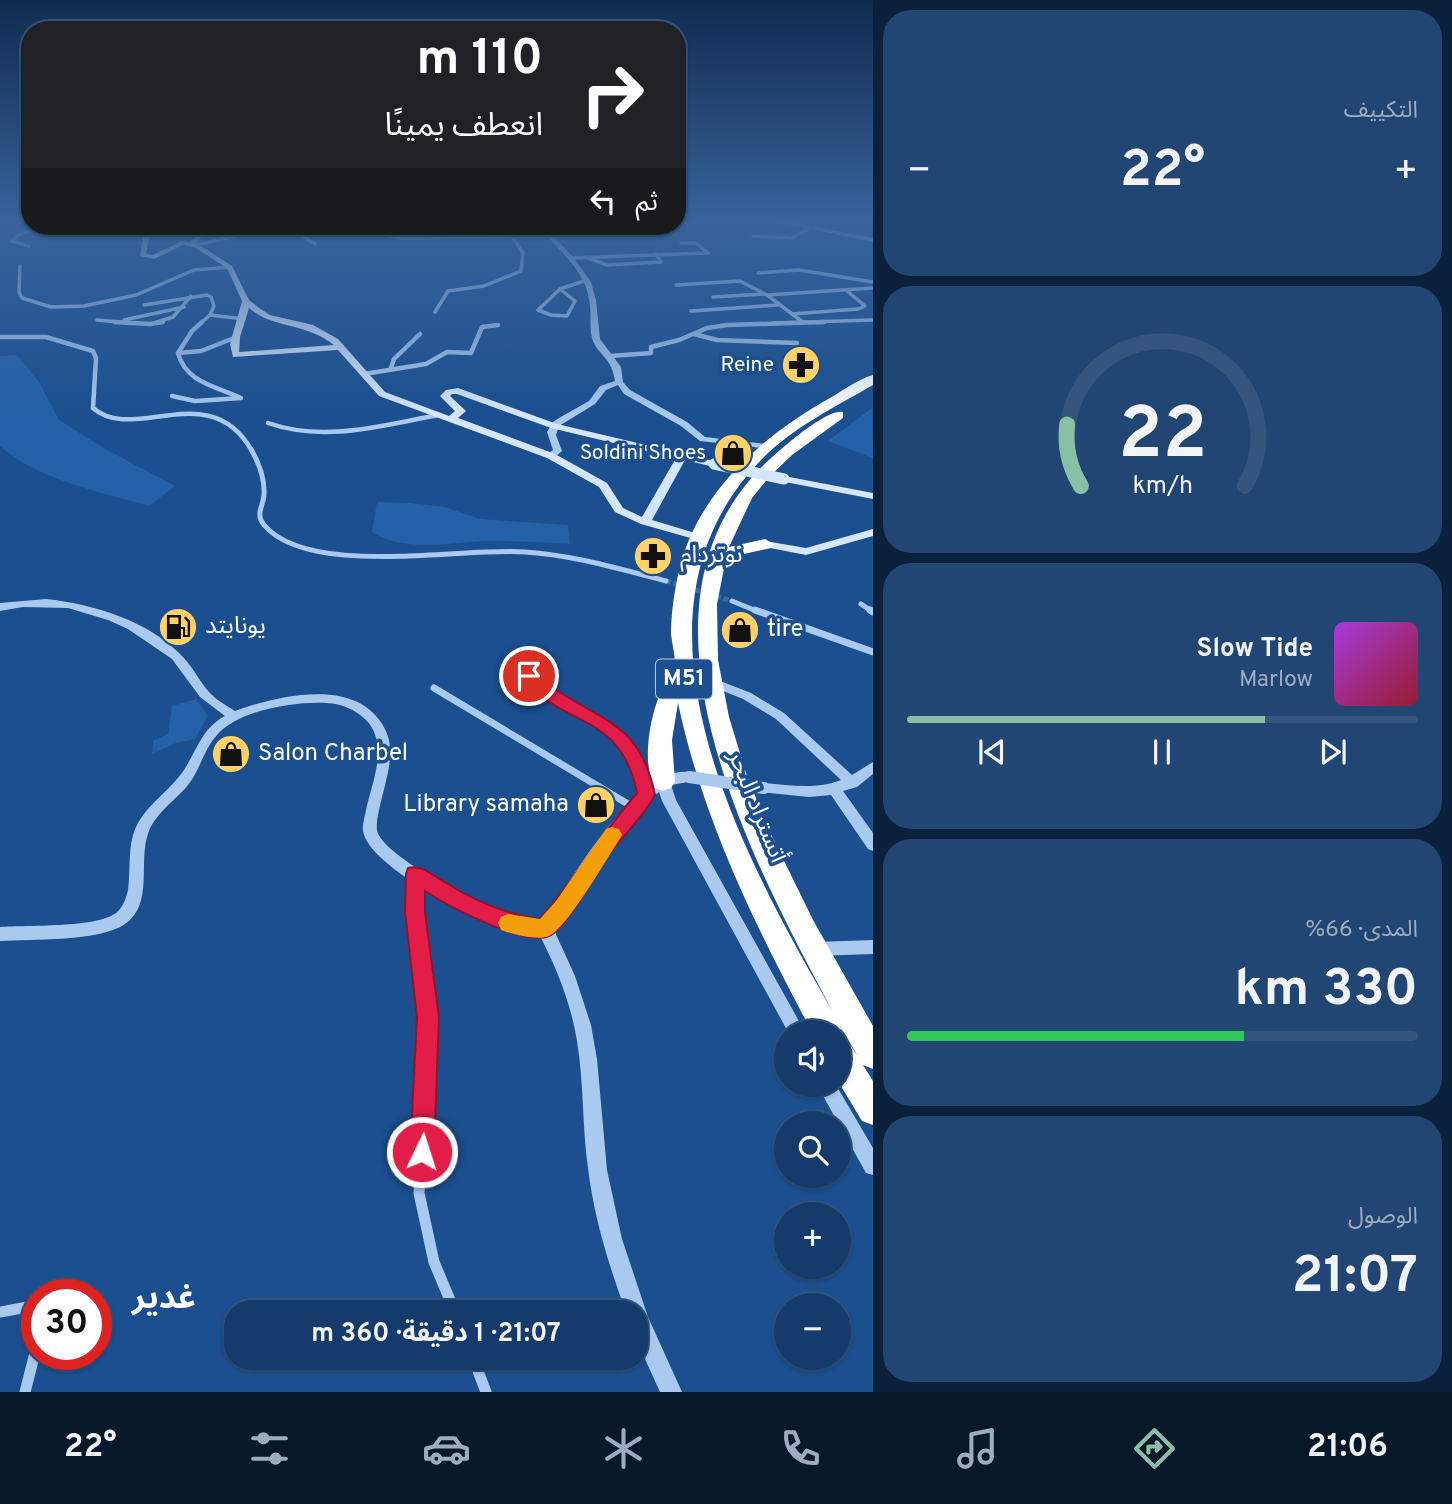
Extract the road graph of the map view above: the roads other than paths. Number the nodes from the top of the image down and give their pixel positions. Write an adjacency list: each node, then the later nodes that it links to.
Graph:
1 (19, 286): 2 (street)
2 (157, 286)
3 (239, 286): 14 (main road)
4 (484, 286): 18 (street)
5 (569, 286): 9 (street)
6 (589, 286): 35 (street)
7 (747, 286): 11 (street)
8 (873, 288): 10 (street)
9 (560, 289): 9 (street)
10 (847, 291): 11 (street); 20 (street)
11 (766, 294): 13 (street); 16 (street)
12 (191, 296): 15 (street); 17 (street); 21 (street)
13 (713, 297)
14 (246, 301): 22 (main road); 33 (main road)
15 (144, 305)
16 (779, 305): 19 (street); 20 (street)
17 (185, 307): 25 (street); 25 (street)
18 (435, 312)
19 (691, 312)
20 (792, 314): 26 (street)
21 (210, 315): 22 (street); 34 (street)
22 (244, 319): 31 (main road)
23 (97, 320): 25 (street)
24 (873, 320): 26 (street)
25 (120, 321)
26 (806, 324): 29 (street)
27 (498, 325): 36 (street)
28 (420, 334): 36 (street)
29 (694, 334): 32 (street); 35 (street)
30 (0, 337): 56 (street)
31 (234, 338): 33 (main road); 34 (street)
32 (797, 343)
33 (340, 347): 37 (main road)
34 (178, 352): 41 (street)
35 (610, 356): 39 (street)
36 (391, 368): 37 (street)
37 (364, 374): 42 (main road)
38 (873, 379): 46 (highway, أتستراد البحر / M51)
39 (619, 382): 45 (street); 46 (street)
40 (873, 394): 50 (highway, أتستراد البحر / M51)
41 (172, 396)
42 (439, 415): 43 (main road); 44 (street)
43 (451, 419): 45 (main road); 47 (main road)
44 (268, 423)
45 (554, 426): 47 (street); 48 (main road)
46 (767, 447): 53 (highway, أتستراد البحر / M51)
47 (551, 456): 51 (main road)
48 (682, 457): 49 (main road, bridge); 51 (main road)
49 (873, 496)
50 (732, 520): 54 (highway); 55 (highway, أتستراد البحر / M51)
51 (645, 522): 53 (main road)
52 (873, 532): 54 (main road)
53 (701, 538): 62 (highway, أتستراد البحر / M51)
54 (765, 544): 55 (highway)
55 (716, 555): 64 (highway, أتستراد البحر / M51)
56 (666, 580)
57 (732, 601): 61 (street)
58 (861, 604): 60 (street)
59 (0, 607): 66 (street)
60 (873, 612)
61 (873, 652)
62 (683, 674): 69 (highway); 79 (highway, أتستراد البحر / M51)
63 (529, 676): 69 (street)
64 (710, 681): 68 (street); 77 (highway, أتستراد البحر / M51)
65 (434, 688): 71 (street)
66 (234, 716): 73 (street); 75 (street)
67 (873, 767): 68 (street)
68 (852, 783): 70 (street)
69 (654, 788): 70 (street, bridge); 71 (street); 78 (street)
70 (835, 790): 72 (street)
71 (634, 807): 74 (street)
72 (873, 845)
73 (415, 874): 74 (street); 85 (street)
74 (545, 929): 92 (street)
75 (0, 934)
76 (873, 947): 77 (street)
77 (815, 949): 80 (highway, أتستراد البحر / M51)
78 (790, 1020)
79 (822, 1020)
80 (873, 1054)
81 (851, 1074): 83 (highway)
82 (833, 1097): 84 (street)
83 (873, 1110)
84 (873, 1166)
85 (450, 1300)
86 (21, 1308): 87 (street)
87 (0, 1312)
88 (31, 1370): 90 (street)
89 (478, 1370): 91 (street)
90 (25, 1392)
91 (486, 1392)
92 (671, 1392)

